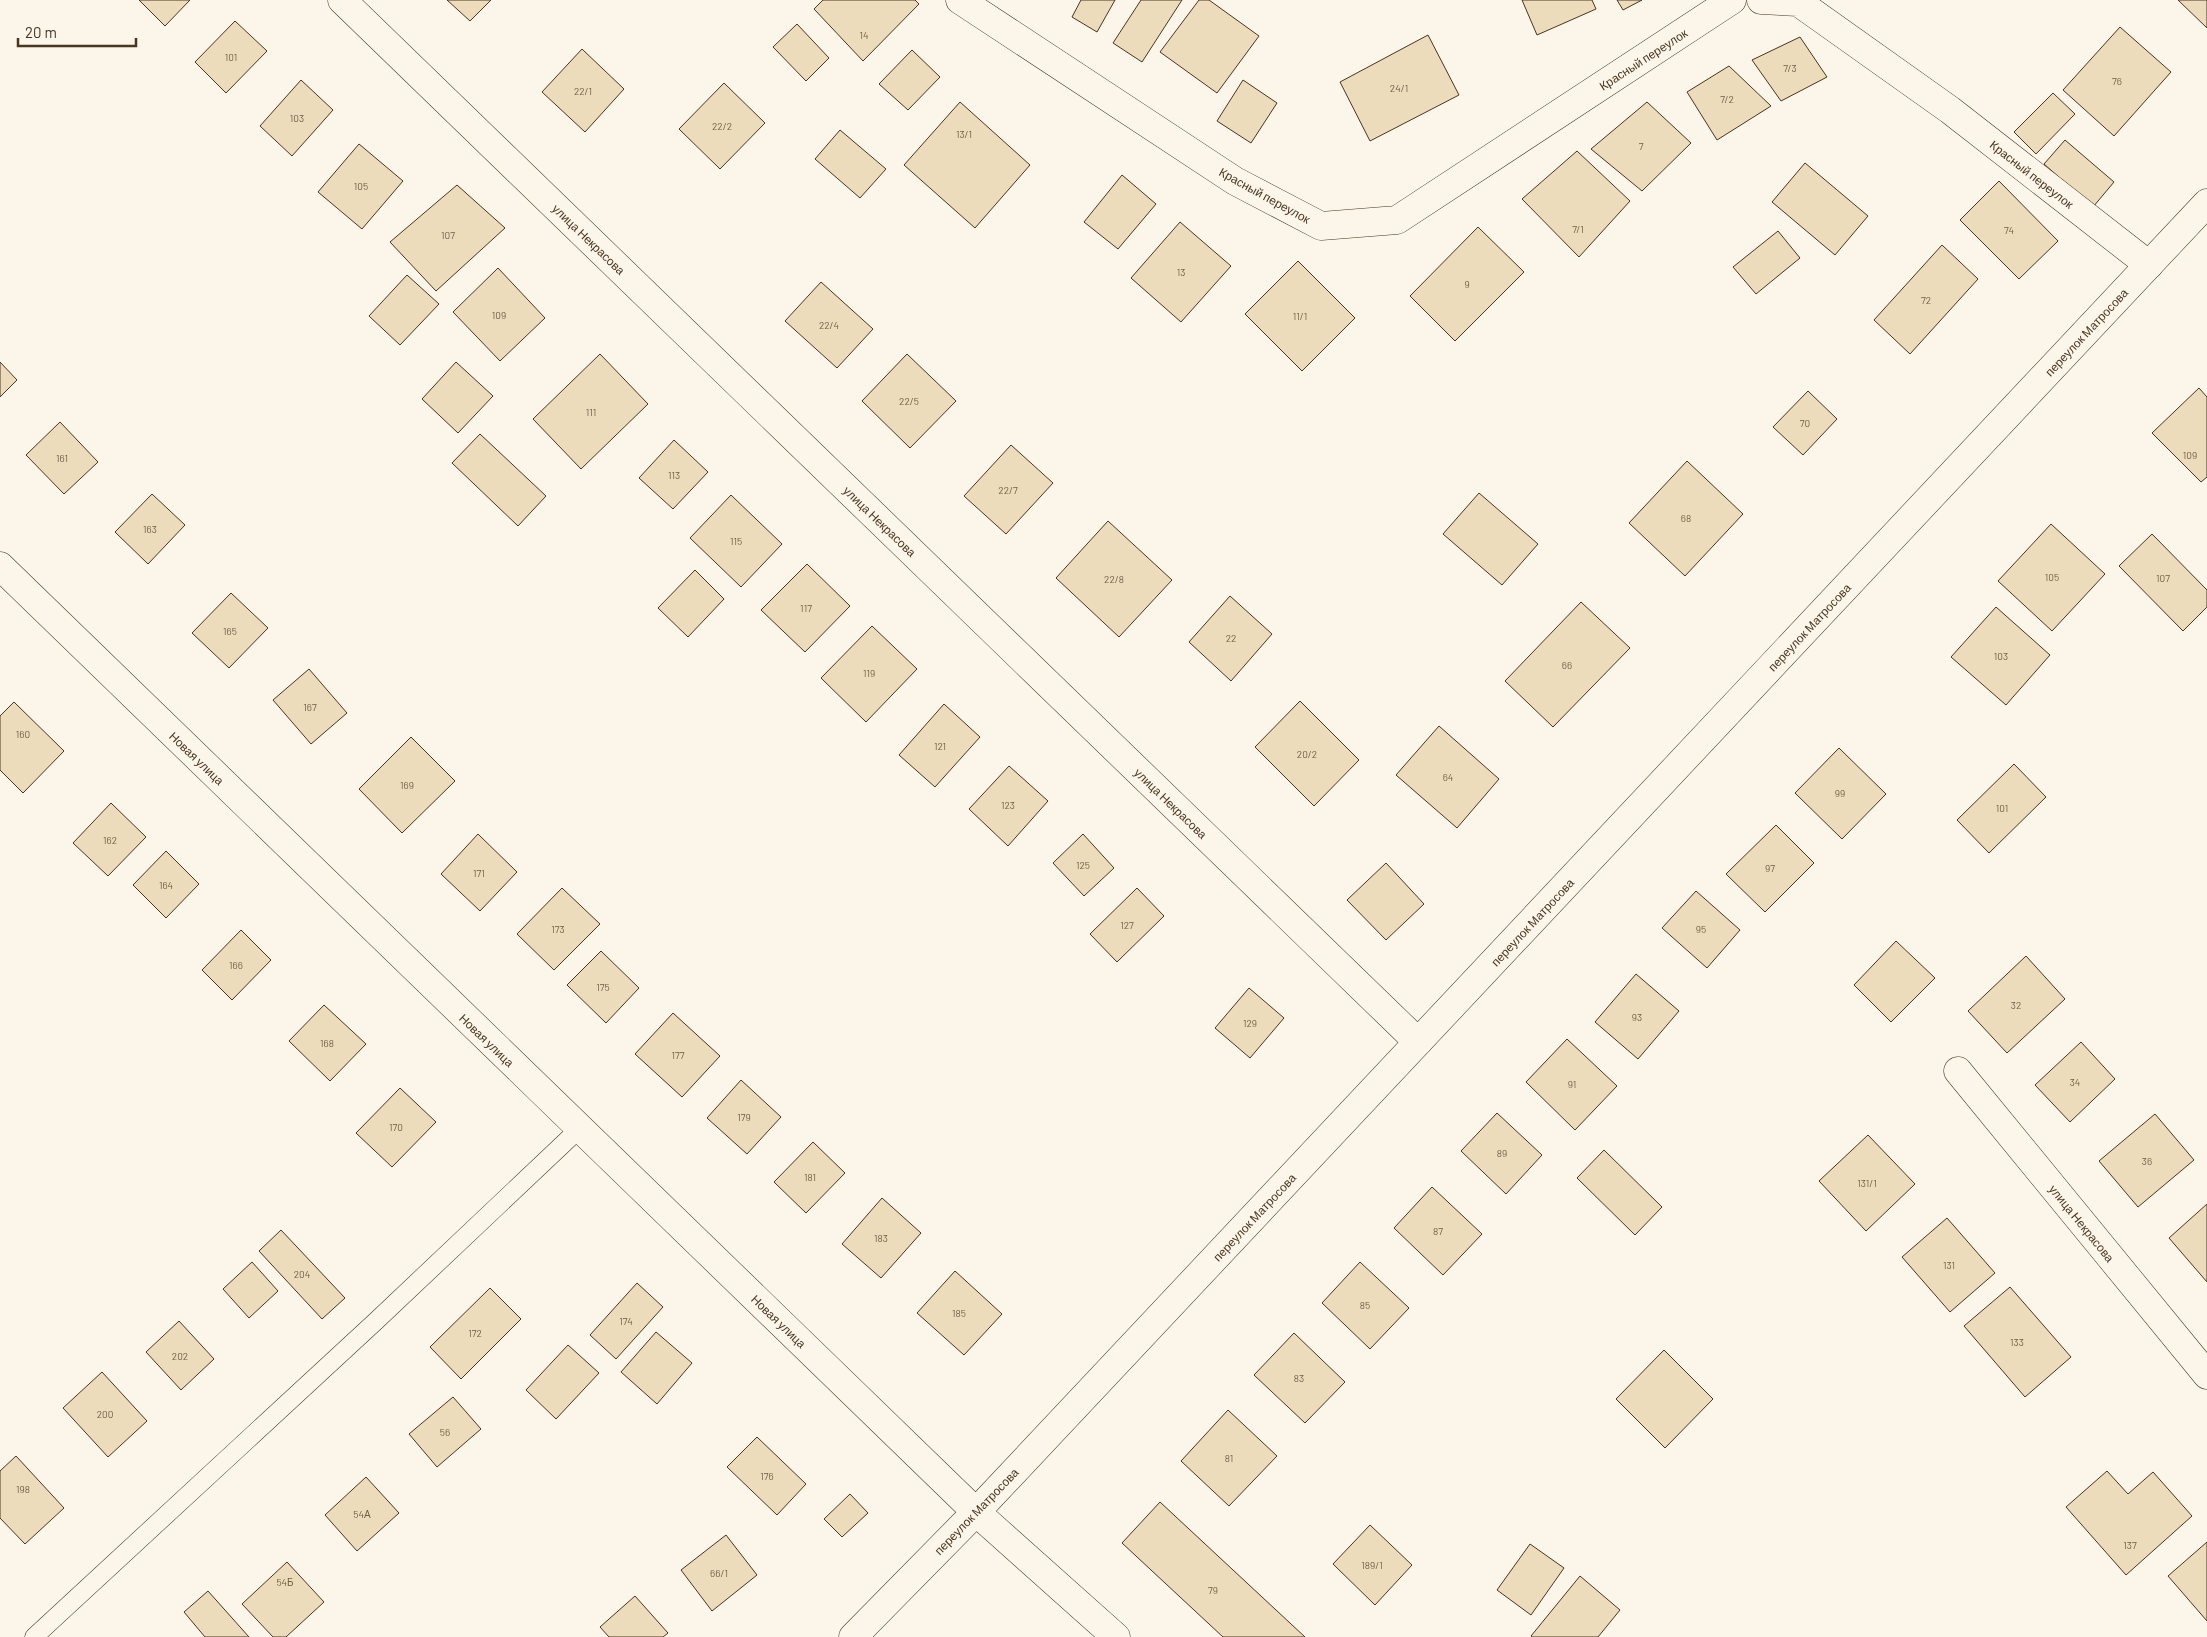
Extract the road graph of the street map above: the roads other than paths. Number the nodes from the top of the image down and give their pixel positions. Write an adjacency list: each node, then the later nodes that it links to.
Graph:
1 (342, 0): 8 (street, улица Некрасова)
2 (960, 0): 3 (street, Красный переулок)
3 (1732, 0)
4 (1761, 0): 6 (street, Красный переулок)
5 (2207, 203): 6 (street, переулок Матросова)
6 (2149, 266): 8 (street, переулок Матросова)
7 (0, 566): 10 (street, Новая улица)
8 (1418, 1042): 12 (street, переулок Матросова)
9 (1958, 1071): 11 (street, улица Некрасова)
10 (579, 1129): 12 (street, Новая улица); 13 (lane)
11 (2207, 1375)
12 (976, 1512): 14 (street, переулок Матросова); 15 (street, Новая улица)
13 (34, 1637)
14 (853, 1637)
15 (1116, 1637)

